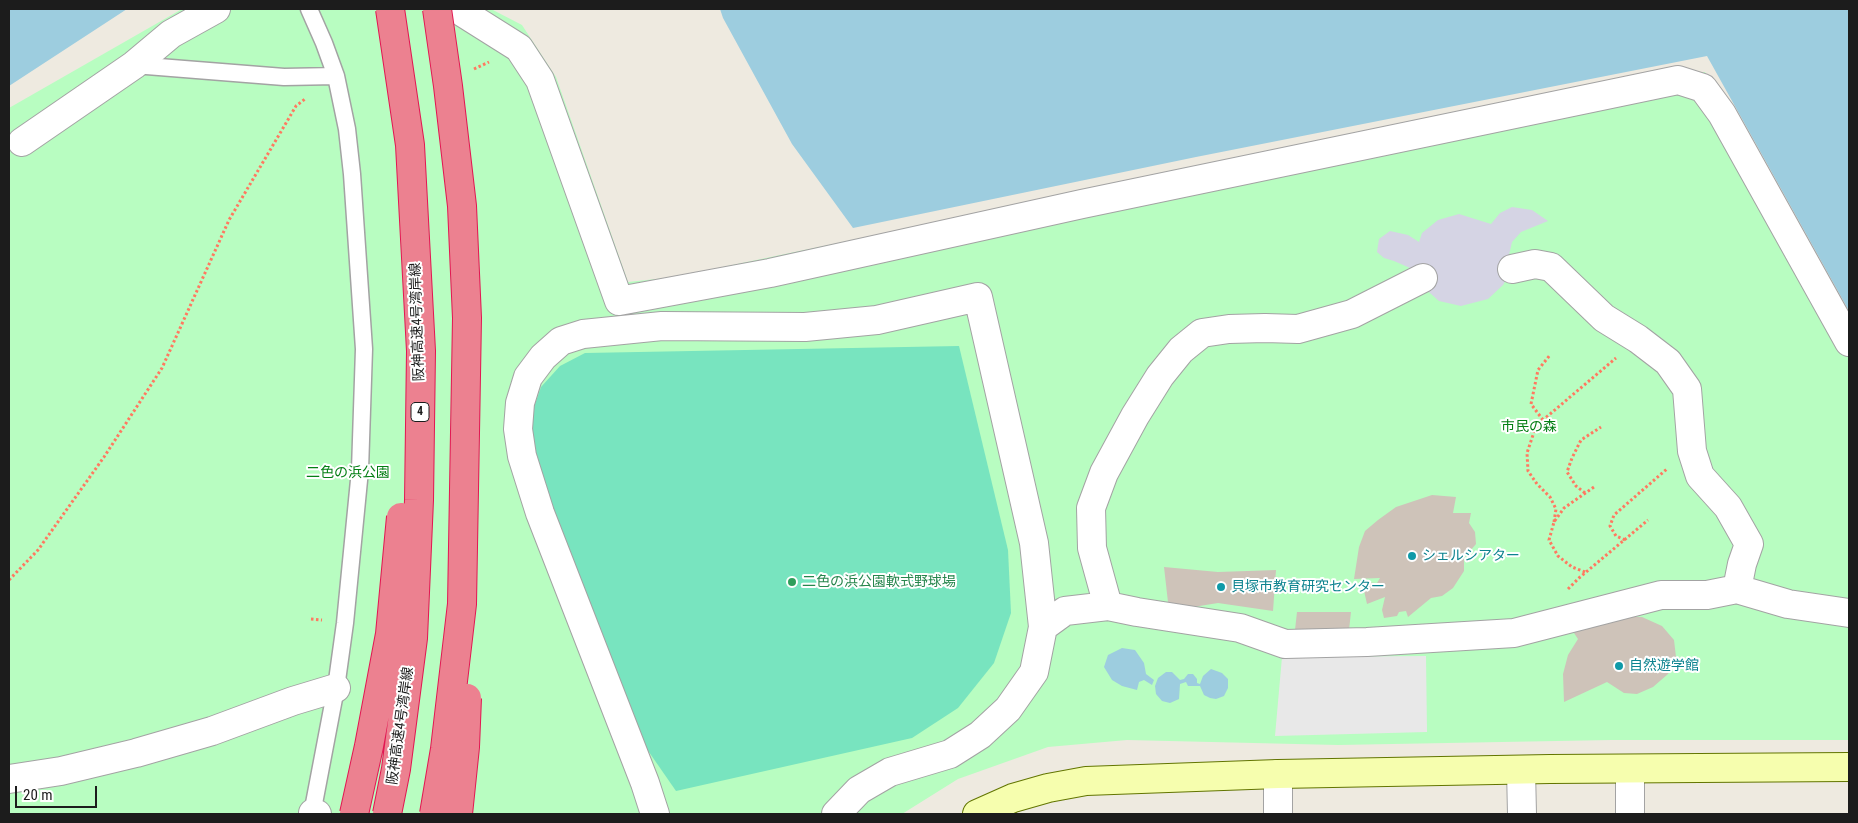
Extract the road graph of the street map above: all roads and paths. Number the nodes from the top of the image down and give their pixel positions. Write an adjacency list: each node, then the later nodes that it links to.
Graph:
1 (216, 9): 6 (street)
2 (310, 9): 7 (lane)
3 (390, 9): 9 (highway, 阪神高速4号湾岸線 / 4, bridge)
4 (437, 9): 18 (highway, bridge)
5 (457, 9): 13 (street)
6 (134, 64): 7 (lane); 8 (street)
7 (336, 76): 25 (path); 33 (lane)
8 (22, 142)
9 (410, 145): 40 (highway, bridge); 41 (highway, 阪神高速4号湾岸線 / 4, bridge)
10 (1512, 269): 12 (street)
11 (1423, 278): 28 (street)
12 (1638, 339): 15 (path); 17 (street)
13 (1849, 342)
14 (1550, 355): 15 (path)
15 (1543, 420): 22 (path)
16 (1601, 427): 20 (path)
17 (1692, 451): 23 (path); 26 (street)
18 (465, 462): 42 (highway, bridge); 43 (highway, bridge)
19 (1594, 487): 20 (path)
20 (1585, 493): 22 (path)
21 (1648, 520): 23 (path)
22 (1554, 522): 24 (path)
23 (1625, 540): 24 (path)
24 (1586, 572): 27 (path)
25 (9, 580)
26 (1737, 590): 28 (street); 29 (street)
27 (1566, 592)
28 (1108, 606): 32 (street)
29 (1849, 613)
30 (311, 618): 31 (path)
31 (328, 620)
32 (1043, 627): 44 (street); 45 (street)
33 (336, 688): 38 (street); 39 (lane)
34 (1849, 767): 35 (street)
35 (1630, 769): 36 (street); 49 (street)
36 (1521, 770): 37 (street); 48 (street)
37 (1278, 774): 46 (street); 47 (street)
38 (9, 779)
39 (314, 814)
40 (354, 814)
41 (388, 814)
42 (434, 814)
43 (458, 814)
44 (655, 814)
45 (836, 814)
46 (977, 814)
47 (1278, 814)
48 (1522, 814)
49 (1630, 814)

